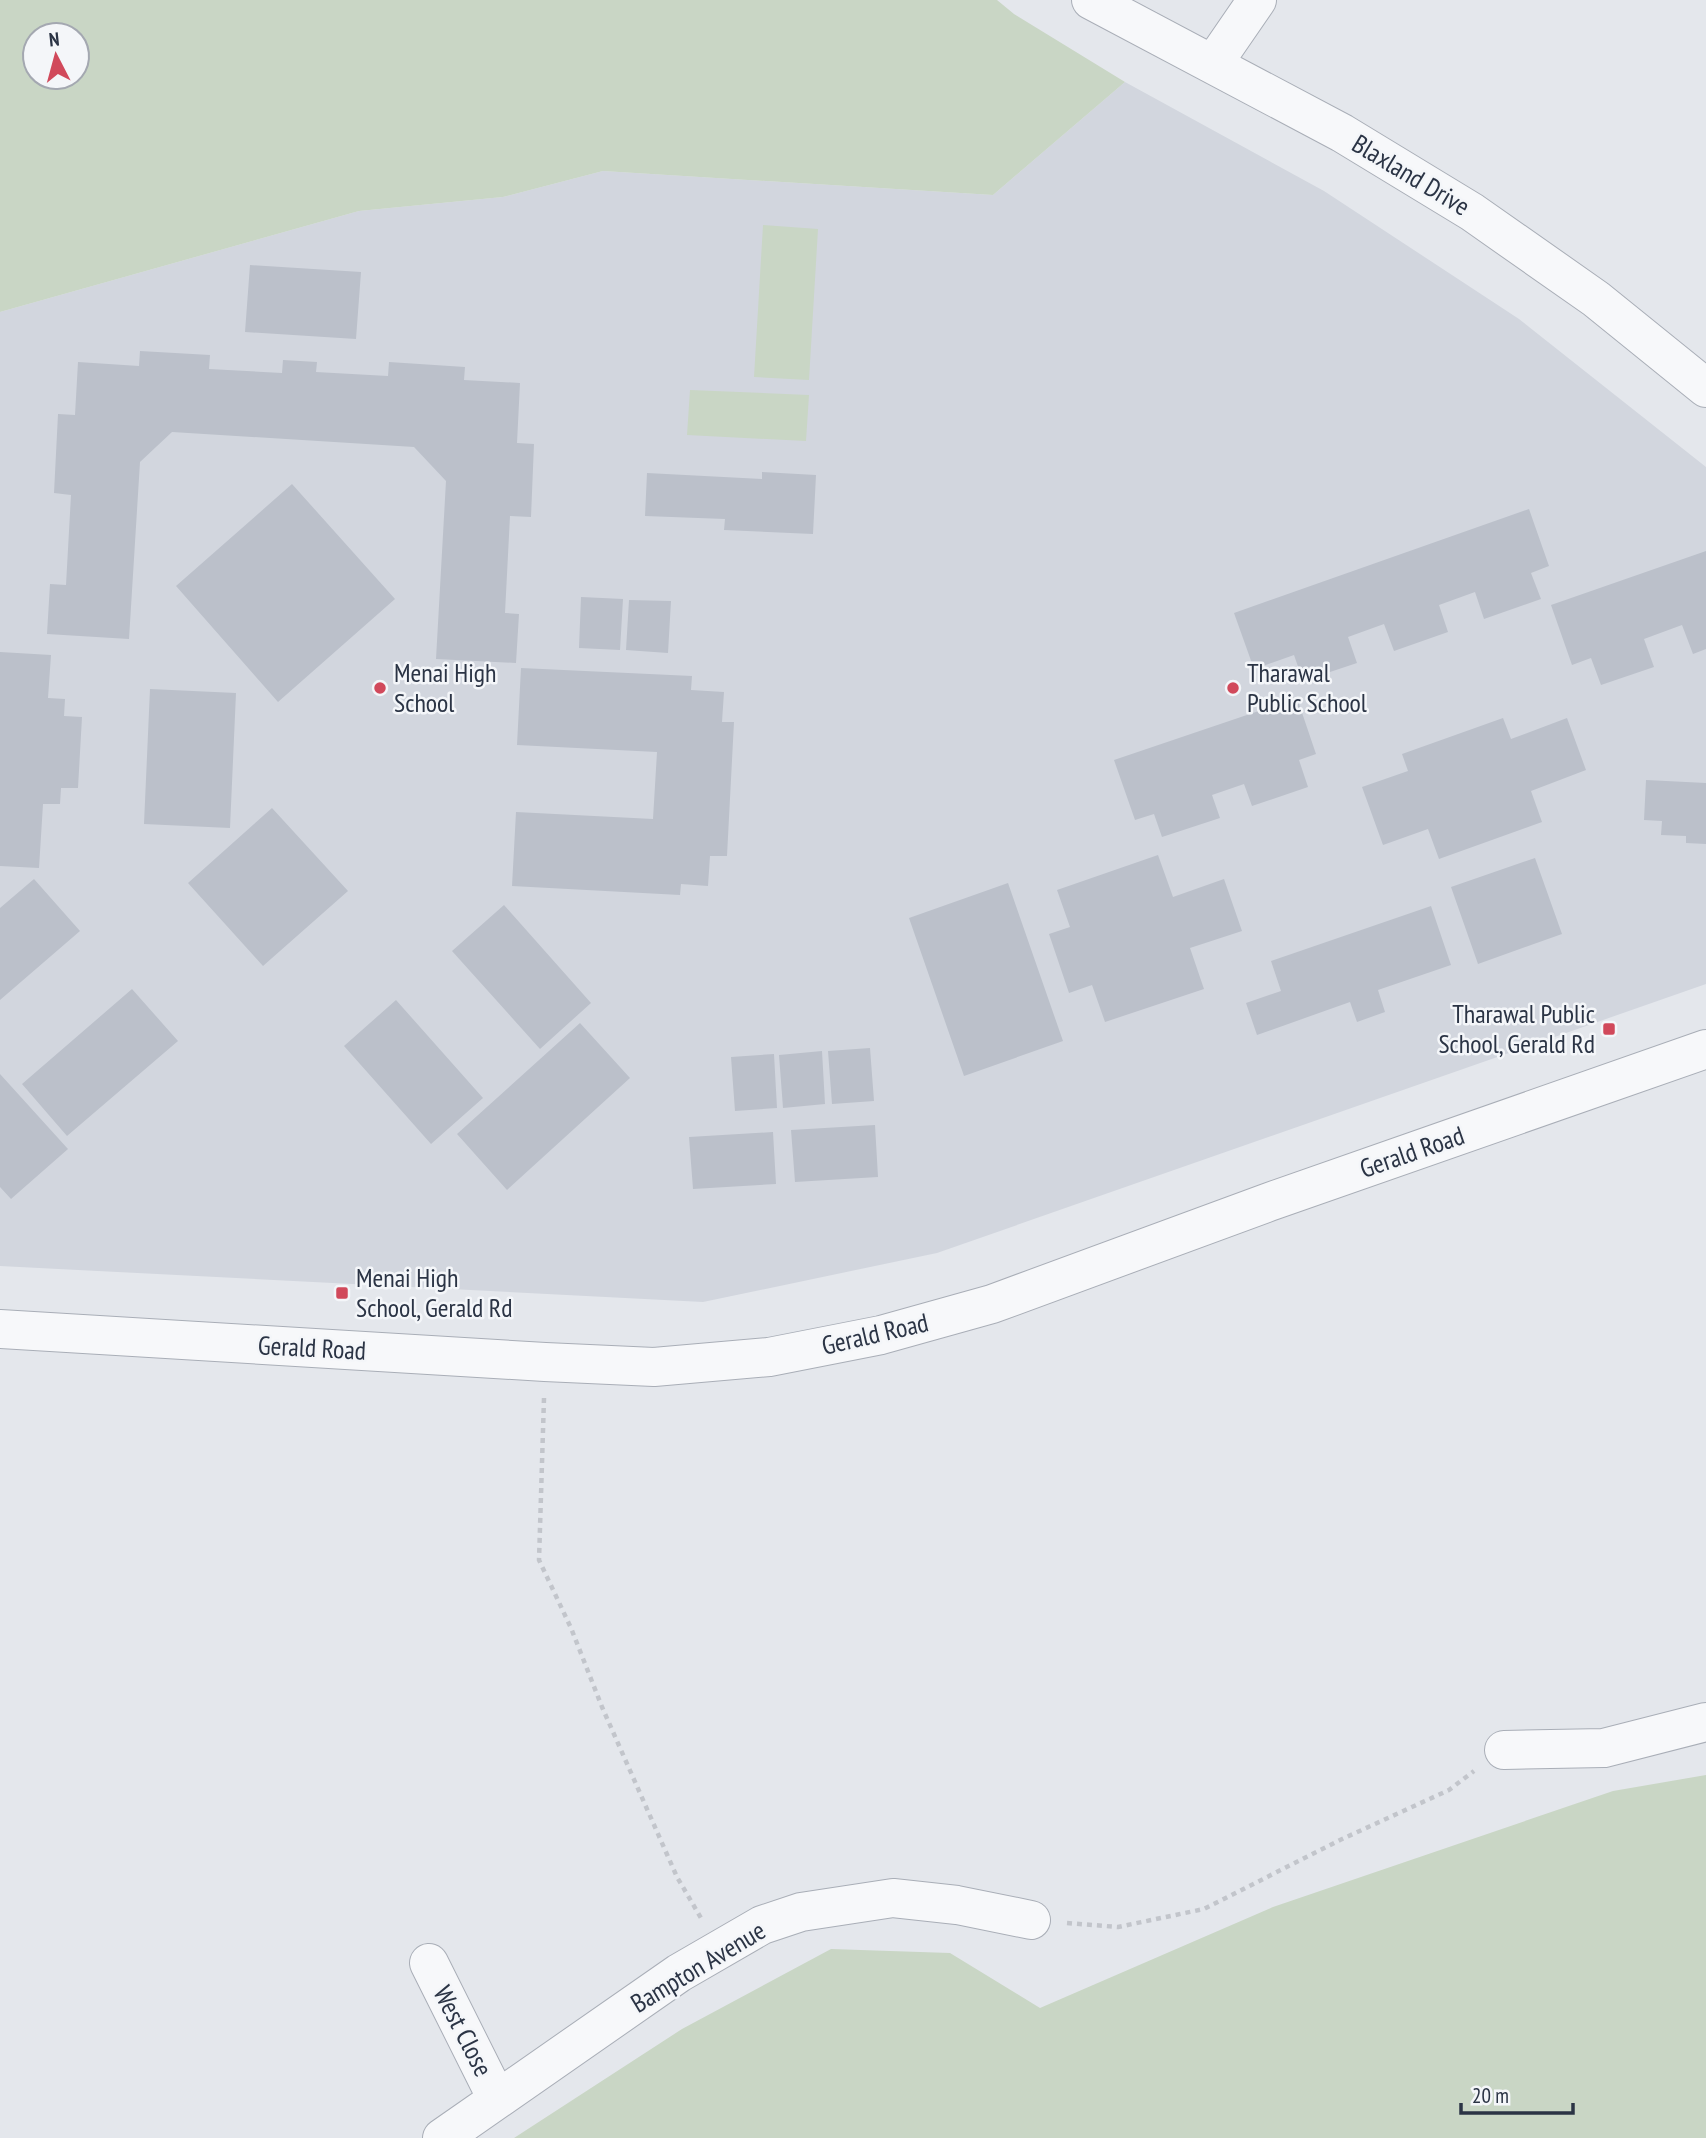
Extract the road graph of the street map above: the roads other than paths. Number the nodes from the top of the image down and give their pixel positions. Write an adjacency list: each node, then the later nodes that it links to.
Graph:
1 (1091, 0): 3 (street, Blaxland Drive)
2 (1257, 0): 3 (street)
3 (1213, 64): 4 (street, Blaxland Drive)
4 (1706, 388)
5 (1706, 1049): 6 (street, Gerald Road)
6 (0, 1329)
7 (1706, 1722): 8 (street)
8 (1504, 1750)
9 (1031, 1920): 11 (street, Bampton Avenue)
10 (429, 1963): 11 (street, West Close)
11 (497, 2099): 12 (street, Bampton Avenue)
12 (442, 2138)

